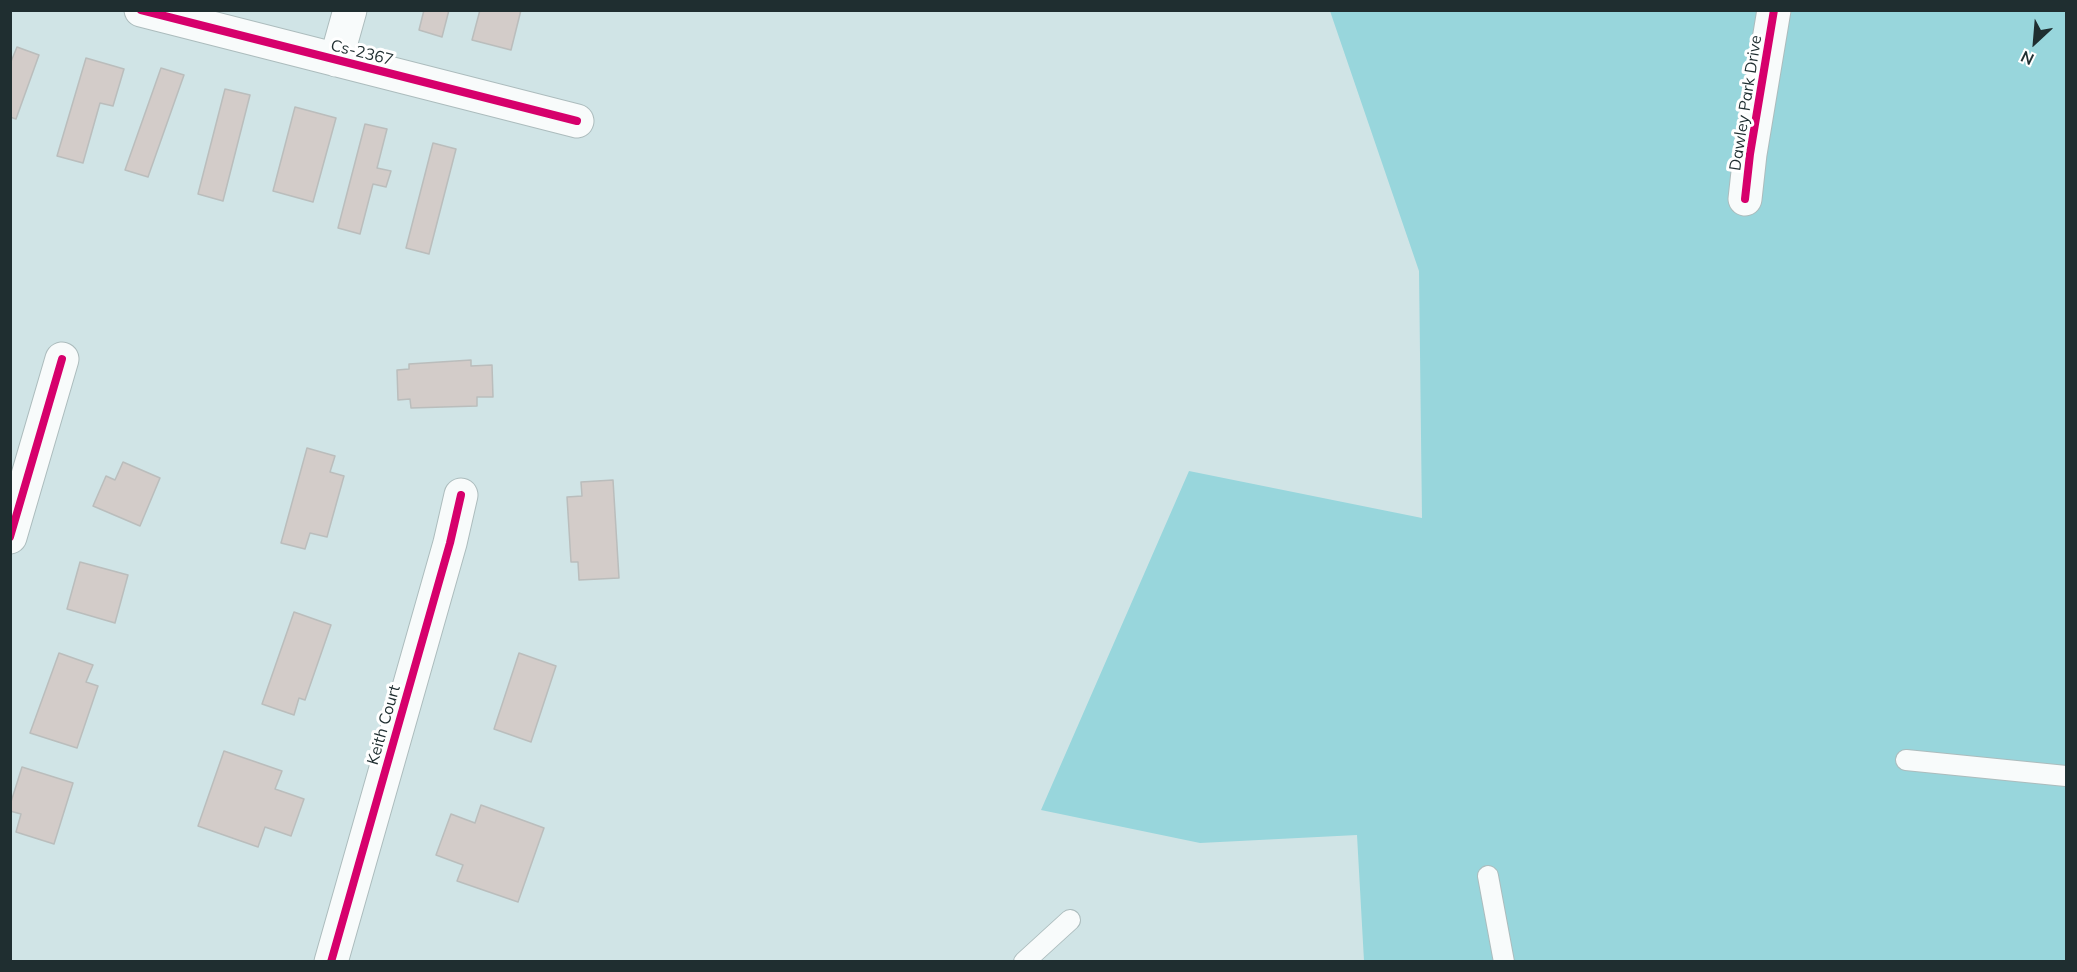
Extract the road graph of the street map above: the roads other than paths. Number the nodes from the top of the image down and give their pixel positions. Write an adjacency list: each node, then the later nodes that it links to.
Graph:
1 (141, 10): 4 (street, Cs-2367)
2 (350, 10): 4 (street)
3 (1774, 10): 6 (street, Dawley Park Drive)
4 (336, 60): 5 (street, Cs-2367)
5 (577, 121)
6 (1745, 199)
7 (63, 359): 9 (street)
8 (461, 495): 14 (street, Keith Court)
9 (10, 537)
10 (1906, 759): 11 (lane)
11 (2067, 776)
12 (1488, 876): 16 (lane)
13 (1070, 920): 15 (lane)
14 (331, 962)
15 (1024, 962)
16 (1504, 962)

